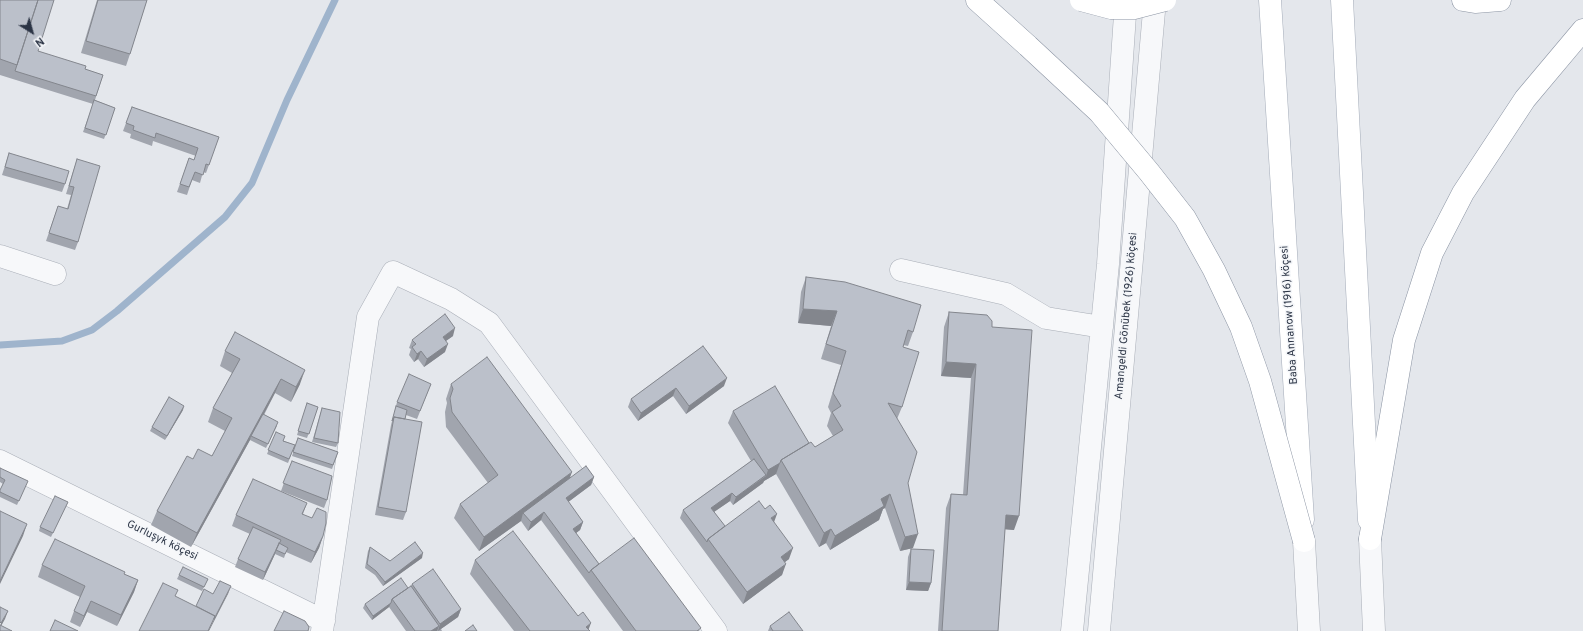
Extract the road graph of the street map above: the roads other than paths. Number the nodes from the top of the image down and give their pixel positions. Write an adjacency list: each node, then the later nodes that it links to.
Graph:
1 (977, 0): 17 (main road, bridge)
2 (1081, 0): 5 (main road, bridge)
3 (1126, 0): 14 (street)
4 (1155, 0): 21 (street, Amangeldi Gönübek (1926) köçesi)
5 (1165, 0)
6 (1270, 0): 17 (main road, Baba Annanow (1916) köçesi, bridge)
7 (1342, 0): 16 (main road)
8 (1463, 0): 9 (main road)
9 (1500, 0)
10 (1583, 30): 16 (main road)
11 (0, 256): 13 (street)
12 (901, 270): 14 (street)
13 (56, 274)
14 (1102, 326): 20 (street)
15 (0, 461): 18 (street, Gurluşyk köçesi)
16 (1370, 539): 23 (street)
17 (1304, 541): 22 (street, Baba Annanow (1916) köçesi)
18 (323, 626): 19 (street)
19 (716, 631)
20 (1072, 631)
21 (1099, 631)
22 (1309, 631)
23 (1374, 631)

